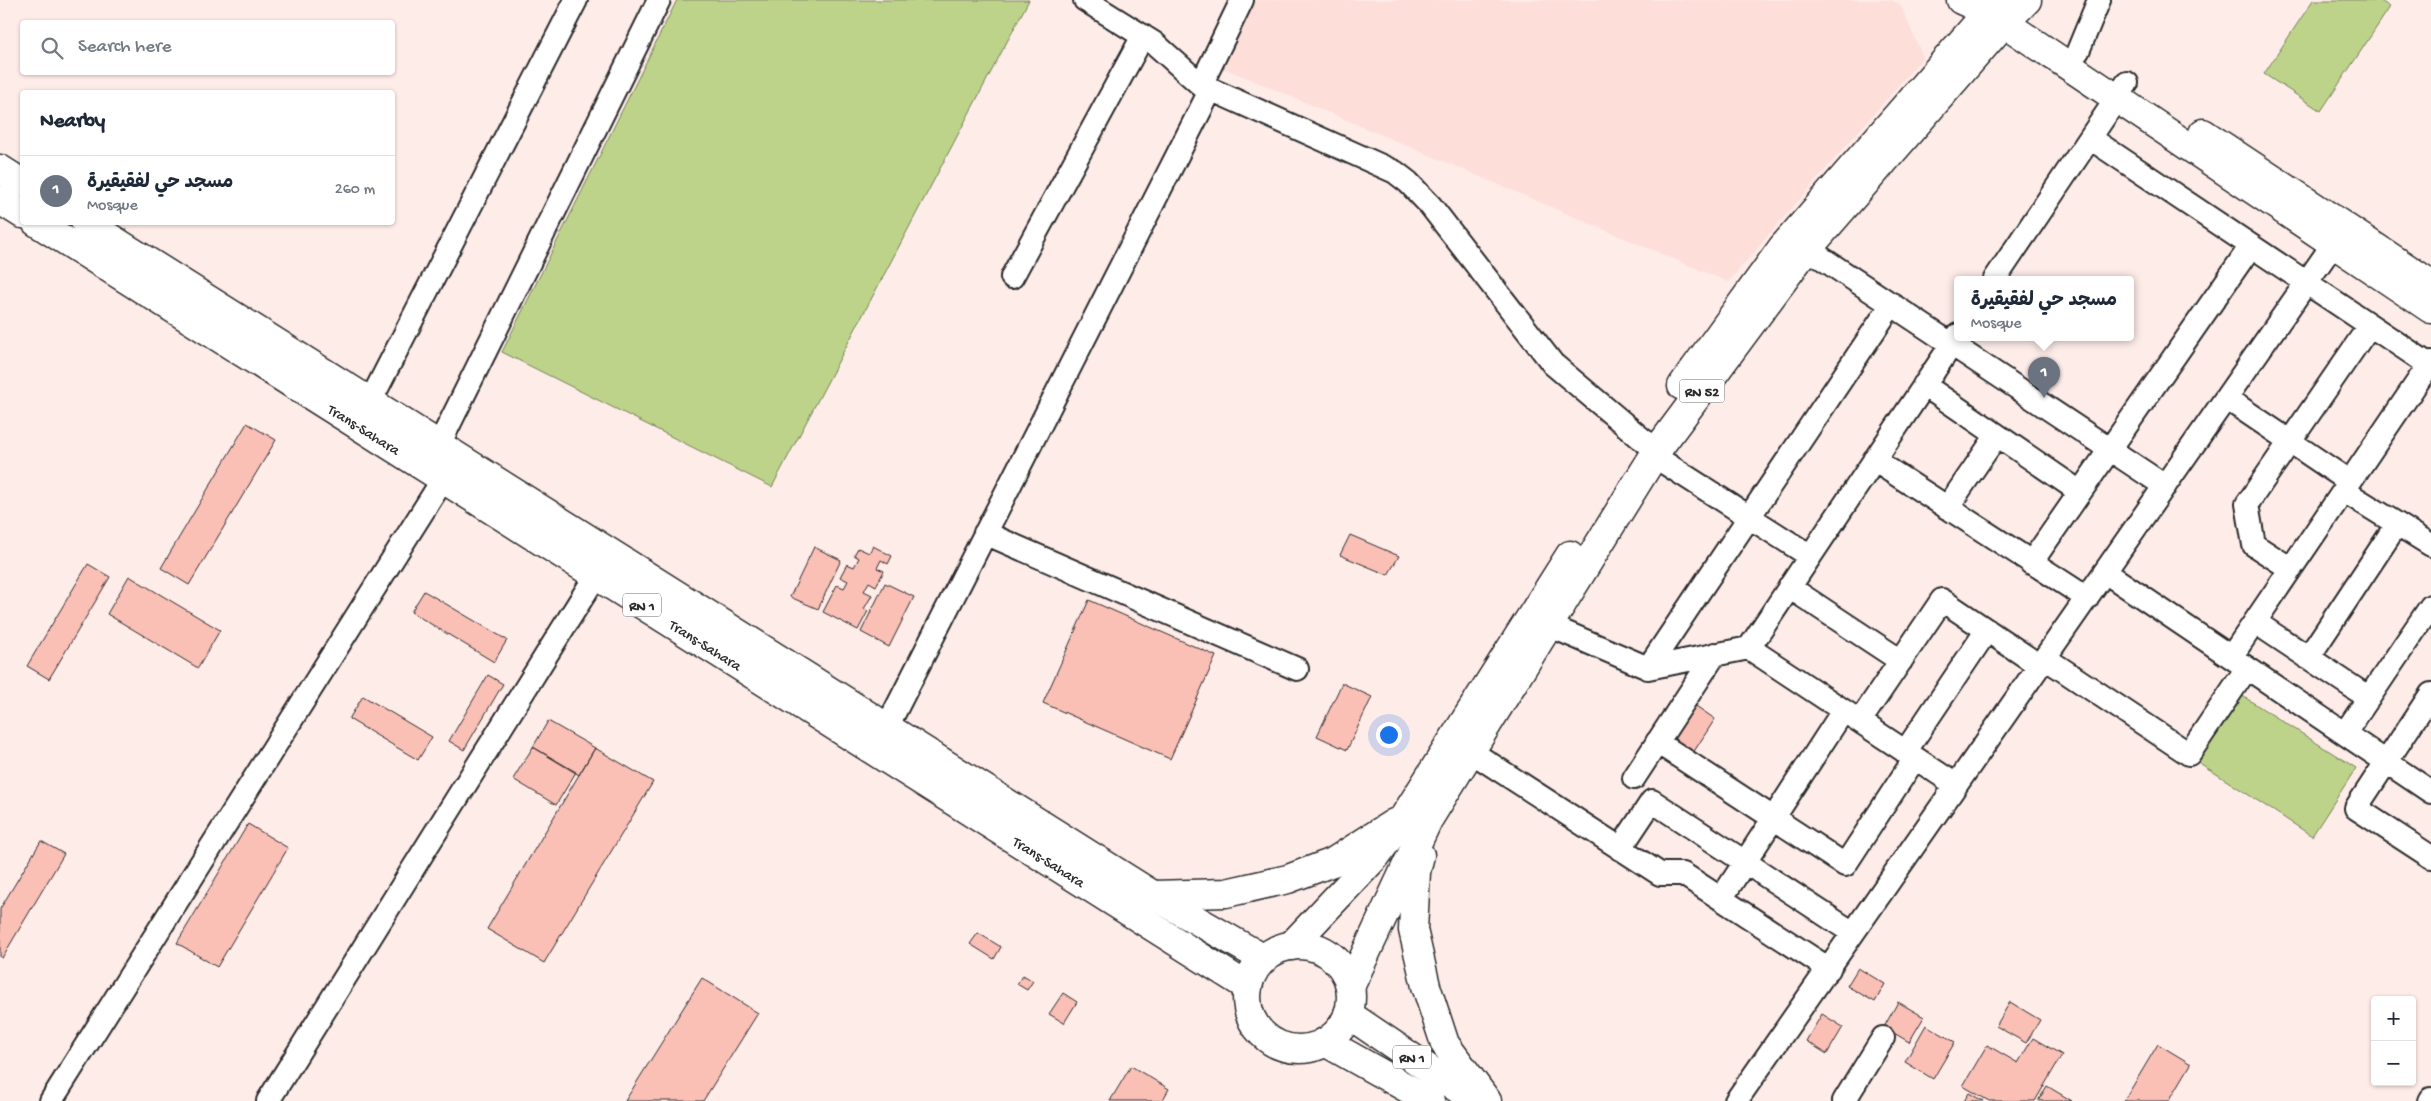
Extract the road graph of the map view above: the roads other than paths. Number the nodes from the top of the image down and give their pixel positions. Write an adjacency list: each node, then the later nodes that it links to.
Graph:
1 (576, 0): 35 (street)
2 (659, 0): 39 (street)
3 (1085, 0): 8 (street)
4 (1242, 0): 10 (street)
5 (1961, 0): 7 (main road)
6 (2099, 0): 9 (street)
7 (2006, 8): 9 (main road); 11 (main road); 21 (main road, RN 52); 38 (main road, RN 52)
8 (1143, 36): 10 (street); 23 (street)
9 (2078, 51): 11 (main road)
10 (1206, 87): 38 (street); 49 (street)
11 (2122, 90): 12 (street); 19 (main road)
12 (2090, 138): 20 (street); 22 (street)
13 (0, 169): 14 (main road)
14 (20, 182)
15 (0, 200): 16 (main road)
16 (20, 213)
17 (41, 225): 42 (main road, Trans-Sahara / RN 1)
18 (91, 225): 35 (main road, Trans-Sahara / RN 1)
19 (2340, 235): 24 (street); 25 (main road); 27 (main road)
20 (2251, 246): 24 (street); 40 (street)
21 (1808, 249): 26 (street); 38 (main road, RN 52)
22 (1997, 276)
23 (1012, 277)
24 (2306, 283): 28 (street); 34 (street)
25 (2431, 284)
26 (1892, 304): 29 (street); 47 (street)
27 (2431, 309)
28 (2370, 325): 32 (street); 37 (street)
29 (1954, 339)
30 (1954, 341): 33 (street)
31 (1956, 341): 40 (street)
32 (2430, 364): 44 (street)
33 (1924, 385): 36 (street); 41 (street)
34 (2226, 398): 37 (street); 43 (street)
35 (370, 402): 39 (main road, Trans-Sahara / RN 1)
36 (1997, 435): 45 (street); 46 (street)
37 (2290, 442): 44 (street); 54 (street)
38 (1652, 449): 47 (street); 61 (main road, RN 52); 84 (main road, RN 52)
39 (448, 450): 42 (street); 51 (main road, Trans-Sahara / RN 1)
40 (2110, 450): 43 (street); 45 (street)
41 (1874, 460): 46 (street); 52 (street)
42 (443, 479): 56 (main road, Trans-Sahara / RN 1); 99 (street)
43 (2165, 486): 55 (street)
44 (2347, 486): 48 (street); 54 (street)
45 (2080, 492): 53 (street)
46 (1947, 508): 53 (street)
47 (1749, 518): 52 (street); 69 (street)
48 (2397, 524): 50 (street); 65 (street)
49 (985, 533): 70 (street); 74 (street)
50 (2431, 545)
51 (610, 553): 56 (street); 74 (main road, Trans-Sahara / RN 1)
52 (1810, 556): 57 (street)
53 (2031, 563): 58 (street)
54 (2291, 569): 60 (street)
55 (2105, 572): 58 (street); 68 (street)
56 (596, 576): 94 (main road, Trans-Sahara / RN 1); 100 (street)
57 (1789, 587): 63 (street); 66 (street)
58 (2087, 598): 67 (street)
59 (2431, 606): 72 (street)
60 (2254, 622): 65 (street); 68 (street)
61 (1548, 625): 69 (street); 77 (main road, RN 52)
62 (1987, 630): 66 (street); 67 (street); 78 (street)
63 (1749, 648): 64 (street); 73 (street)
64 (1715, 654): 69 (street); 76 (street)
65 (2308, 658): 72 (street)
66 (1901, 661): 73 (street)
67 (2042, 662): 68 (street); 81 (street)
68 (2239, 662): 75 (street)
69 (1648, 668)
70 (1297, 669)
71 (2431, 694): 79 (street)
72 (2368, 698): 75 (street)
73 (1852, 716): 78 (street); 83 (street)
74 (886, 726): 88 (main road, Trans-Sahara / RN 1)
75 (2345, 733): 79 (street)
76 (1657, 742): 80 (street); 83 (street)
77 (1470, 751): 84 (main road, RN 52); 85 (street)
78 (1910, 755): 81 (street); 83 (street)
79 (2386, 761): 82 (street); 86 (street)
80 (1634, 778)
81 (1956, 786): 90 (street)
82 (2431, 792)
83 (1773, 818): 87 (street)
84 (1416, 819): 88 (main road); 91 (main road); 95 (main road); 103 (main road)
85 (1620, 849): 87 (street); 89 (street)
86 (2431, 857)
87 (1745, 862): 89 (street); 90 (street)
88 (1153, 895): 92 (main road, Trans-Sahara / RN 1)
89 (1721, 899): 93 (street)
90 (1853, 933): 93 (street)
91 (1291, 946): 92 (main road); 95 (main road)
92 (1264, 959): 94 (main road)
93 (1828, 969): 104 (street)
94 (1248, 987): 98 (main road)
95 (1350, 987): 96 (main road)
96 (1348, 1014): 98 (main road); 102 (main road, RN 1)
97 (1883, 1038): 105 (street)
98 (1325, 1042): 101 (main road, RN 1)
99 (51, 1101)
100 (268, 1101)
101 (1430, 1101)
102 (1476, 1101)
103 (1487, 1101)
104 (1736, 1101)
105 (1844, 1101)

